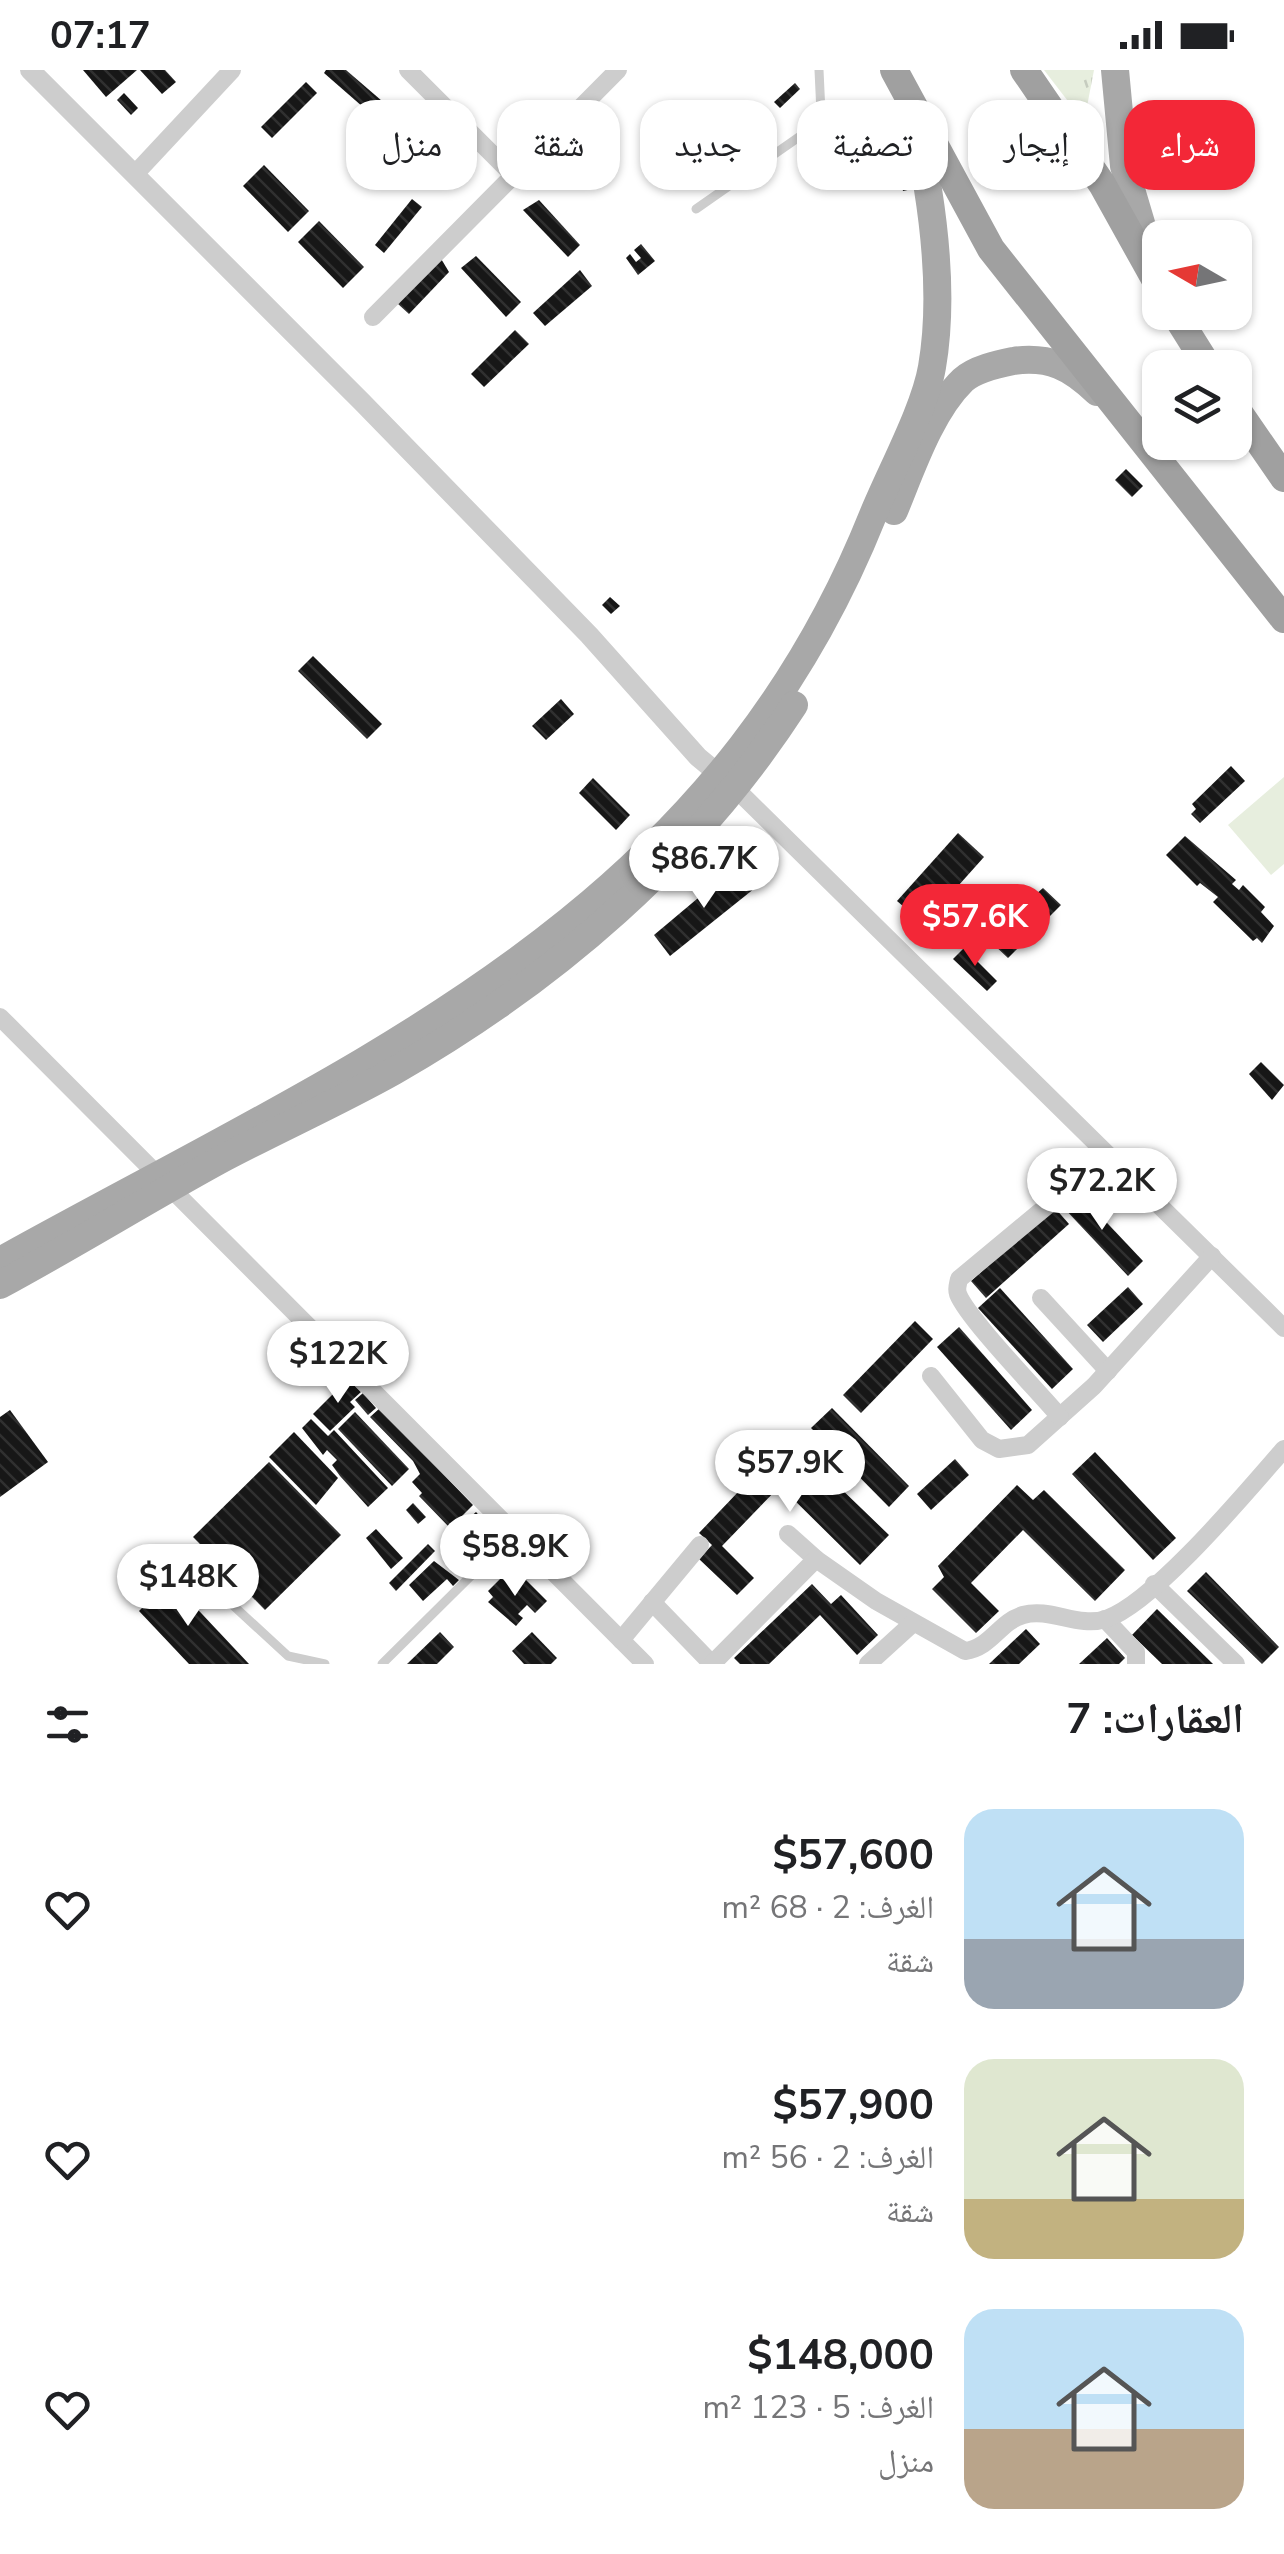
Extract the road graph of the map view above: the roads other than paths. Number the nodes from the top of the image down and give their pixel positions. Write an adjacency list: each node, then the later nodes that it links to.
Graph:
1 (30, 70): 13 (street)
2 (232, 70): 13 (street)
3 (408, 70): 11 (street)
4 (618, 70): 9 (street)
5 (819, 70): 16 (lane)
6 (894, 70): 10 (highway)
7 (1024, 70): 18 (highway)
8 (1115, 70): 17 (main road)
9 (587, 100)
10 (909, 100)
11 (497, 158)
12 (948, 171): 20 (highway)
13 (135, 174): 24 (street)
14 (497, 189): 19 (street)
15 (924, 190): 24 (main road)
16 (696, 209)
17 (1142, 226)
18 (1142, 256)
19 (373, 317)
20 (1126, 420): 23 (highway); 24 (main road)
21 (1252, 432): 22 (highway)
22 (1284, 478)
23 (1284, 619)
24 (728, 782): 26 (street); 27 (main road)
25 (0, 1016): 27 (street)
26 (1107, 1156): 28 (street); 35 (street)
27 (164, 1182): 29 (main road); 30 (main road); 38 (street)
28 (1212, 1256): 32 (street); 33 (street)
29 (0, 1261)
30 (0, 1285)
31 (1041, 1298): 33 (street)
32 (1284, 1328)
33 (1108, 1371): 35 (street)
34 (931, 1376): 35 (street)
35 (1060, 1417)
36 (1284, 1448): 42 (street)
37 (788, 1534): 40 (street)
38 (506, 1541): 46 (street); 48 (lane)
39 (700, 1545): 43 (street)
40 (816, 1559): 45 (street); 50 (street)
41 (198, 1574): 47 (lane)
42 (1154, 1584): 44 (street); 53 (street)
43 (652, 1602): 46 (street); 50 (street)
44 (1105, 1619): 45 (street); 52 (street)
45 (914, 1623): 51 (street)
46 (621, 1640): 49 (street)
47 (325, 1664)
48 (382, 1664)
49 (644, 1664)
50 (712, 1664)
51 (868, 1664)
52 (1136, 1664)
53 (1236, 1664)

